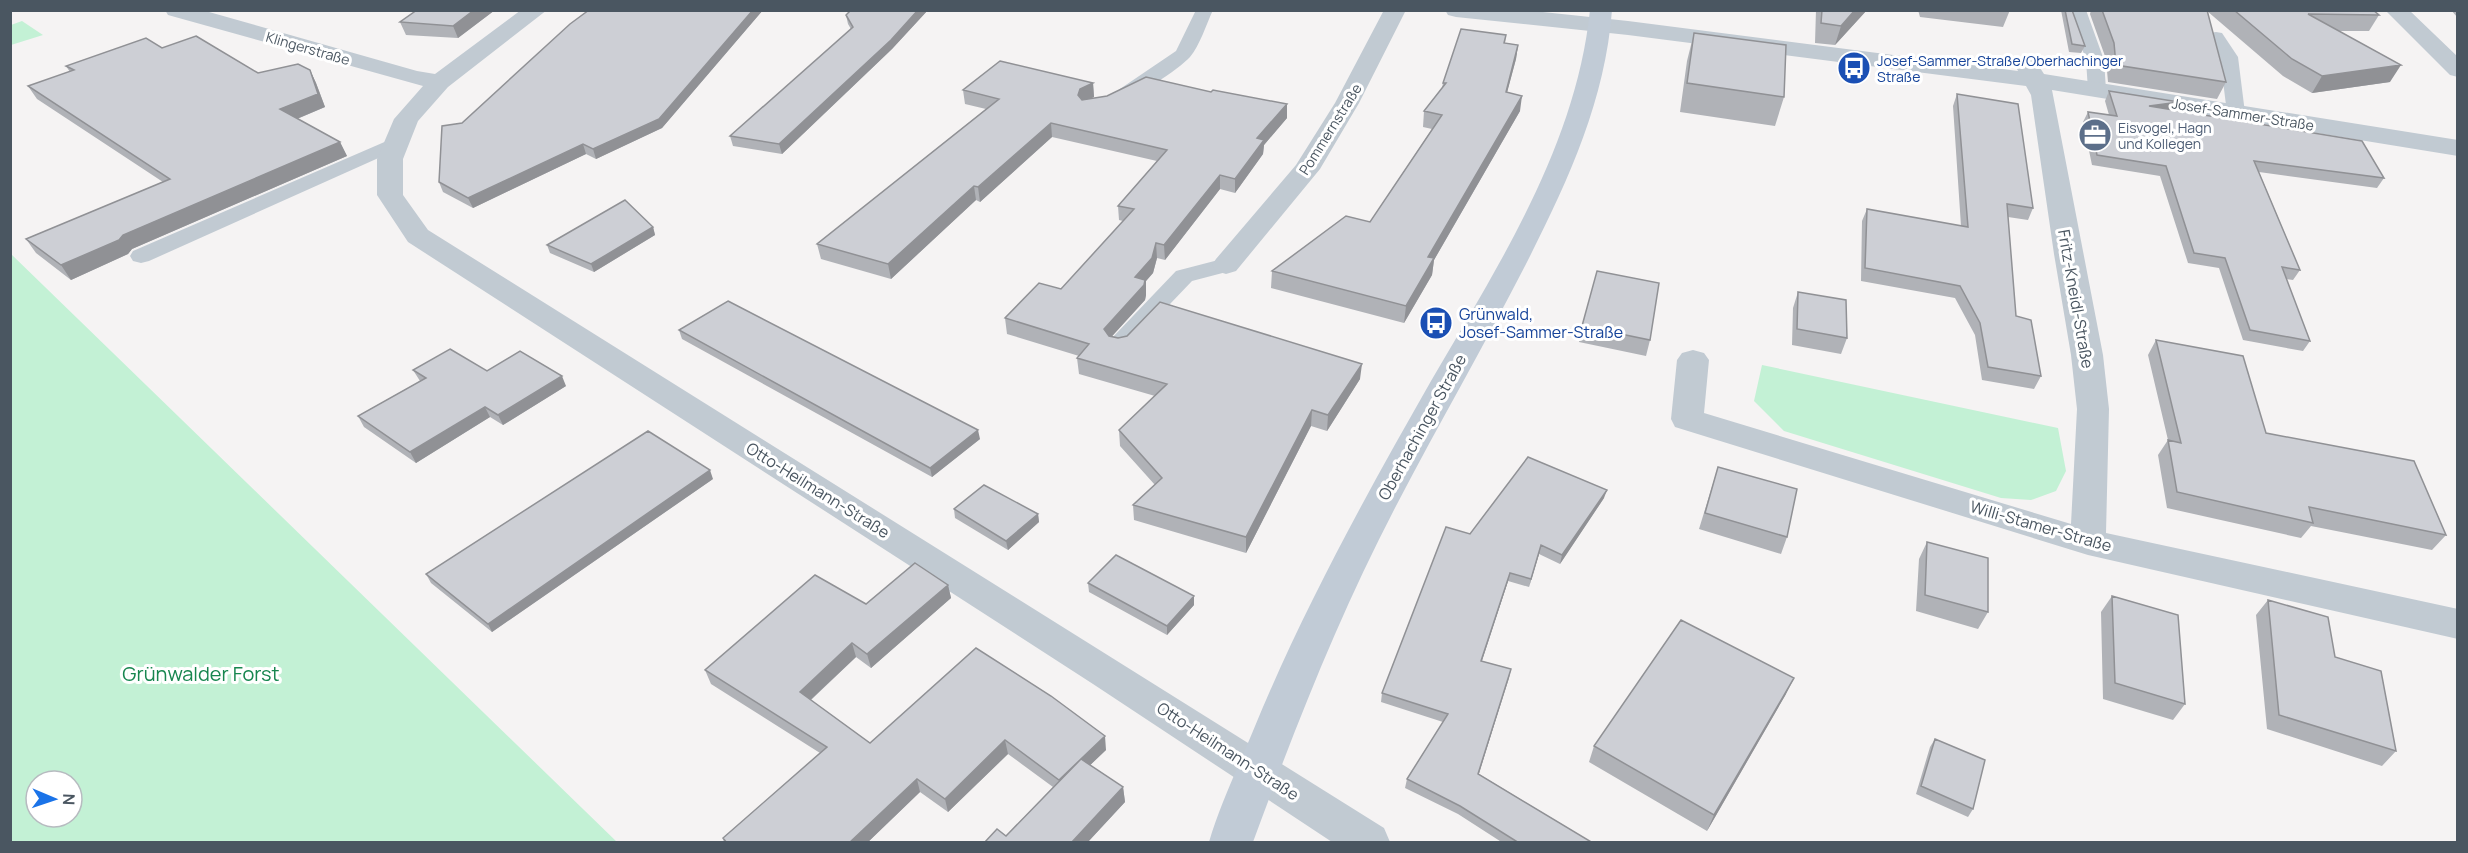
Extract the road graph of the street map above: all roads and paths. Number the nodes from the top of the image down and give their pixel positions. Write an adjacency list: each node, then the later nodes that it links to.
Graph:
1 (176, 10): 12 (street, Klingerstraße)
2 (536, 10): 12 (street, Otto-Heilmann-Straße)
3 (1205, 10): 14 (lane)
4 (1395, 10): 19 (street, Pommernstraße)
5 (1456, 10): 8 (street, Josef-Sammer-Straße)
6 (2077, 10): 13 (lane)
7 (2397, 10): 11 (street)
8 (1601, 17): 10 (street, Josef-Sammer-Straße); 24 (main road, Oberhachinger Straße)
9 (2216, 37): 15 (lane)
10 (2030, 70): 13 (street, Josef-Sammer-Straße); 22 (street, Fritz-Kneidl-Straße)
11 (2457, 70)
12 (440, 82): 16 (street, Otto-Heilmann-Straße)
13 (2097, 90): 15 (street, Josef-Sammer-Straße)
14 (1099, 104)
15 (2236, 113): 17 (street, Josef-Sammer-Straße)
16 (396, 143): 18 (lane); 24 (street, Otto-Heilmann-Straße)
17 (2457, 148)
18 (141, 255)
19 (1226, 265): 20 (lane)
20 (1119, 344)
21 (1693, 360): 22 (street, Willi-Stamer-Straße)
22 (2088, 542): 23 (street, Willi-Stamer-Straße)
23 (2457, 624)
24 (1257, 770): 25 (main road, Oberhachinger Straße); 26 (street, Otto-Heilmann-Straße)
25 (1231, 843)
26 (1368, 843)

